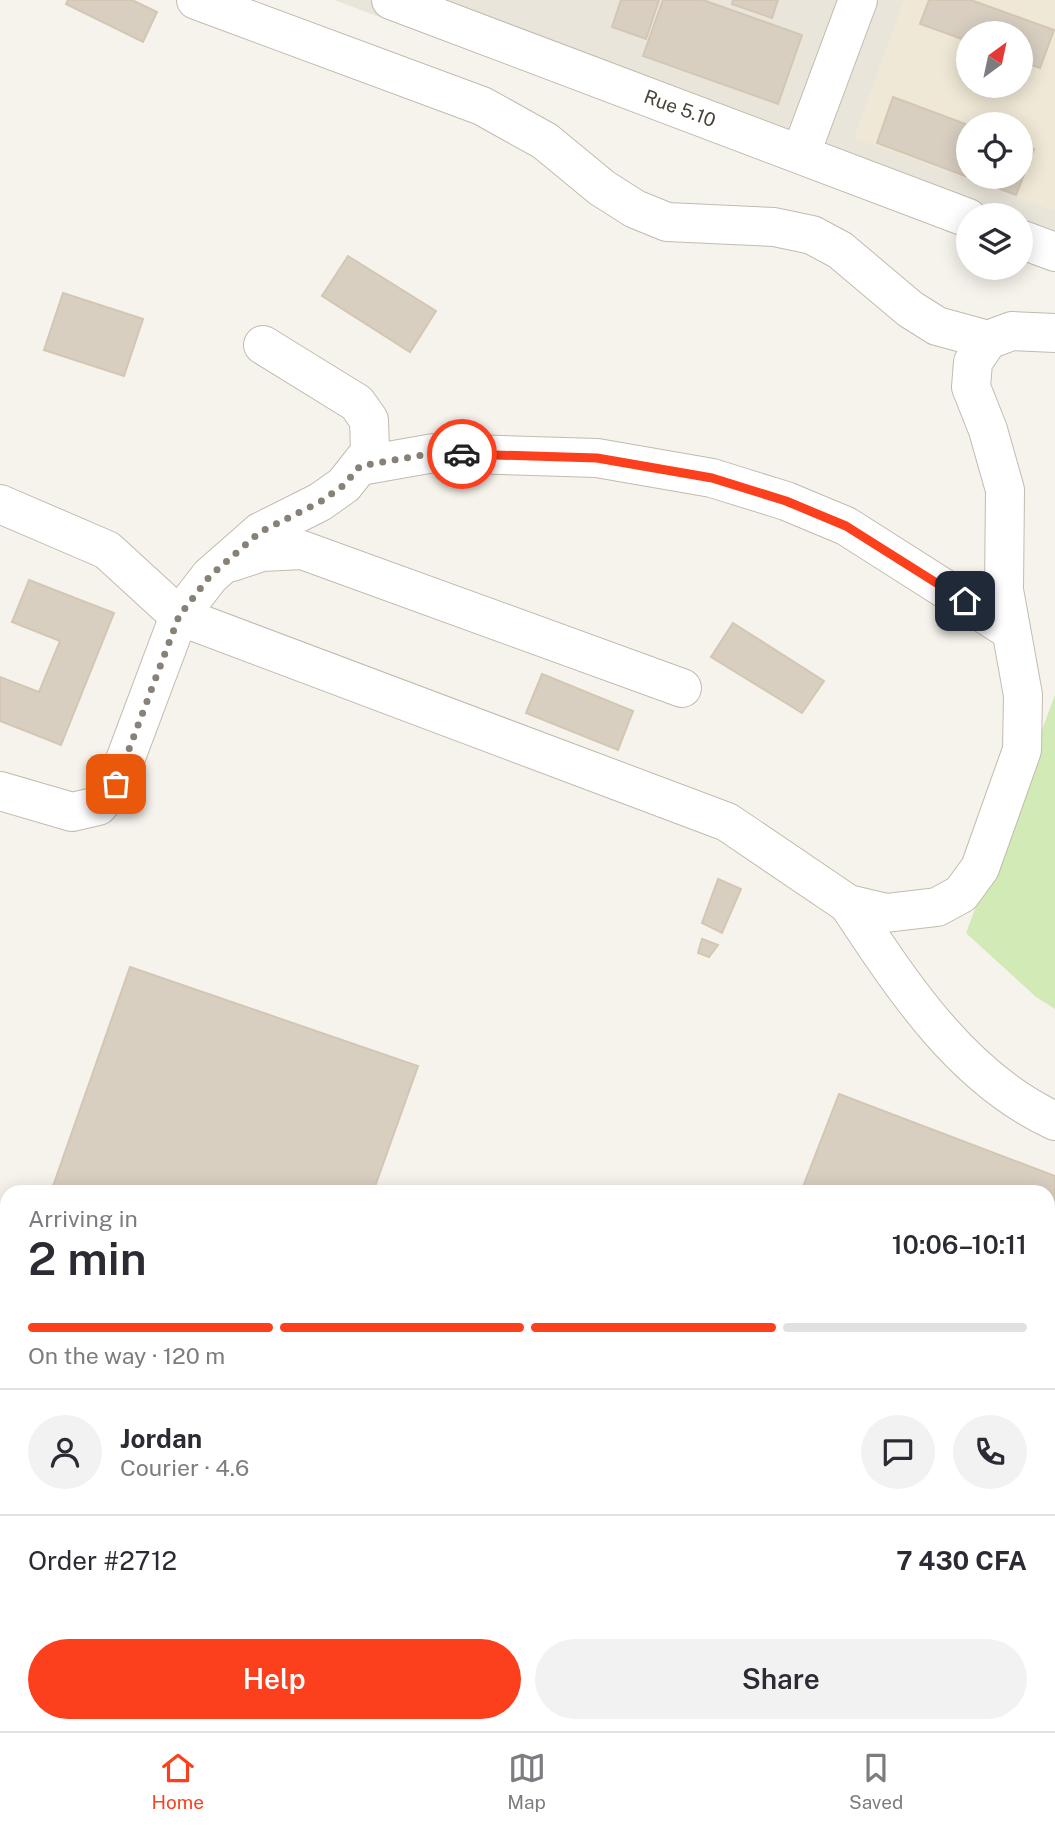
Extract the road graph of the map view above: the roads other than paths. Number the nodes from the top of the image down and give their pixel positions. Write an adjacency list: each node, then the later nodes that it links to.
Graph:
1 (196, 0): 9 (street)
2 (391, 0): 4 (street, Rue 5.10)
3 (858, 0): 4 (street)
4 (801, 153): 5 (street, Rue 5.10)
5 (956, 213)
6 (1033, 244): 7 (street)
7 (1055, 252)
8 (1055, 333): 9 (street)
9 (988, 340): 15 (street)
10 (262, 345): 11 (street)
11 (360, 466): 13 (street); 15 (street)
12 (0, 504): 14 (street)
13 (223, 565): 14 (street); 16 (street)
14 (179, 616): 17 (street); 18 (street)
15 (1011, 631): 18 (street)
16 (682, 688)
17 (0, 791)
18 (882, 931): 19 (street)
19 (1055, 1121)

